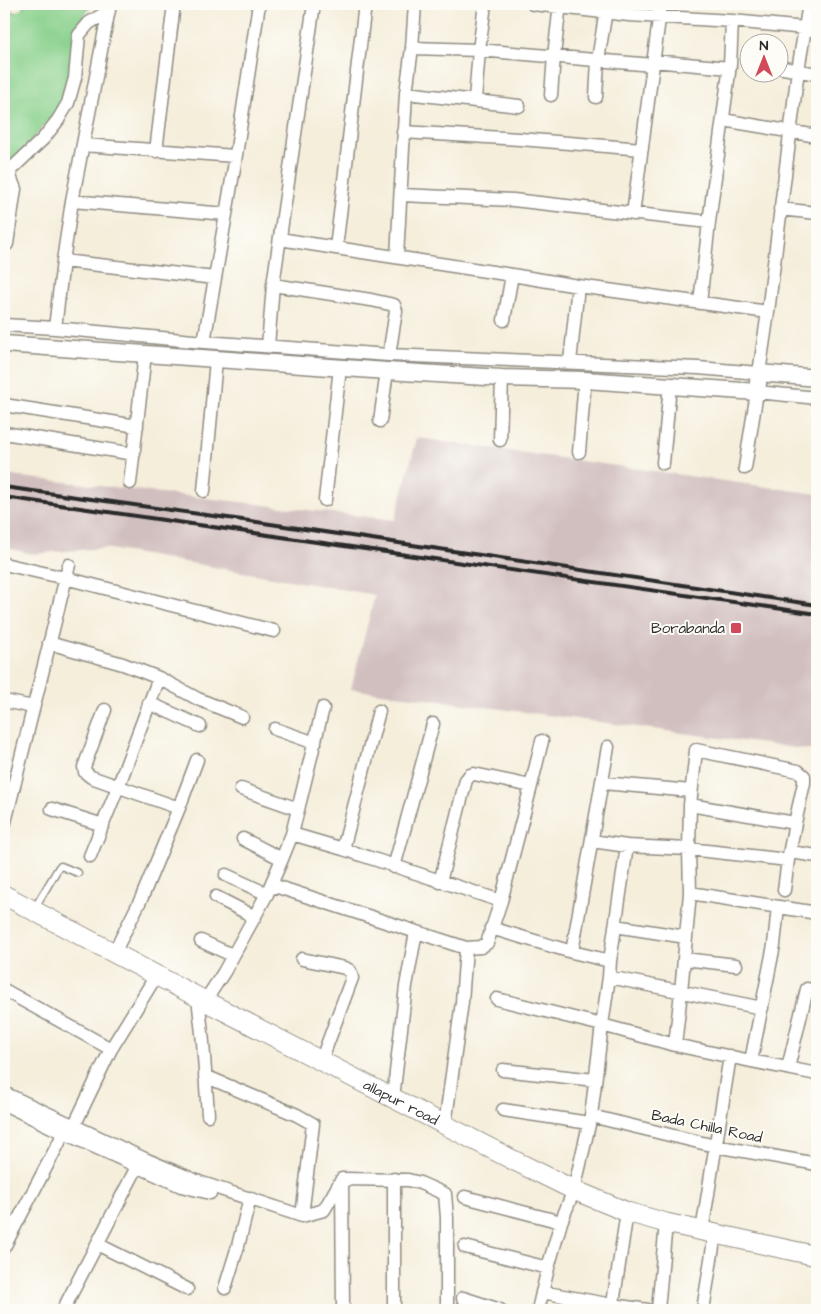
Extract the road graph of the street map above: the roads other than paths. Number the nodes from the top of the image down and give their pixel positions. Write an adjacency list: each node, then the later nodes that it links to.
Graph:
1 (174, 4): 35 (street)
2 (259, 4): 36 (street)
3 (314, 4): 45 (street)
4 (365, 4): 47 (street)
5 (415, 4): 15 (street)
6 (486, 4): 16 (street)
7 (533, 4): 9 (street)
8 (809, 4): 14 (street)
9 (560, 5): 11 (street); 17 (street)
10 (109, 7): 33 (street); 37 (street)
11 (606, 8): 12 (street); 18 (street)
12 (661, 10): 13 (street); 19 (street)
13 (732, 21): 14 (street); 20 (street)
14 (811, 30): 22 (street)
15 (412, 48): 16 (street); 24 (street)
16 (479, 50): 17 (street); 27 (street)
17 (554, 56): 18 (street); 25 (street)
18 (598, 60): 19 (street); 26 (street)
19 (653, 63): 20 (street); 34 (street)
20 (730, 68): 29 (street)
21 (788, 68): 22 (street)
22 (798, 70): 23 (street); 31 (street)
23 (817, 74)
24 (406, 93): 27 (street); 30 (street)
25 (552, 95)
26 (596, 97)
27 (475, 100): 28 (street)
28 (520, 106)
29 (723, 120): 31 (street); 44 (street)
30 (403, 132): 34 (street); 38 (street)
31 (789, 132): 32 (street); 40 (street)
32 (817, 136)
33 (83, 145): 35 (street); 39 (street)
34 (642, 149): 43 (street)
35 (156, 151): 36 (street)
36 (236, 156): 42 (street)
37 (7, 173): 46 (street)
38 (401, 195): 43 (street); 48 (street)
39 (72, 202): 42 (street); 49 (street)
40 (780, 209): 41 (street); 55 (street)
41 (817, 213)
42 (226, 214): 51 (street)
43 (633, 214): 44 (street)
44 (709, 222): 54 (street)
45 (280, 239): 47 (street); 52 (street)
46 (7, 244)
47 (336, 248): 48 (street)
48 (396, 257): 50 (street)
49 (63, 261): 51 (street); 58 (street)
50 (512, 275): 53 (street); 56 (street)
51 (215, 278): 59 (street)
52 (272, 285): 61 (street); 65 (street)
53 (578, 286): 54 (street); 64 (street)
54 (700, 303): 55 (street)
55 (768, 312): 67 (street)
56 (504, 320)
57 (4, 325): 58 (street)
58 (55, 328): 59 (street)
59 (204, 342): 61 (street)
60 (4, 344): 62 (street)
61 (268, 346): 65 (street)
62 (146, 354): 63 (street); 76 (street)
63 (216, 360): 66 (street); 84 (street)
64 (570, 362): 65 (street); 67 (street)
65 (388, 363): 66 (street); 68 (street); 75 (street)
66 (340, 368): 85 (street)
67 (759, 373): 69 (street); 72 (street)
68 (502, 378): 70 (street); 78 (street)
69 (817, 378)
70 (585, 380): 71 (street); 79 (street)
71 (670, 385): 72 (street); 81 (street)
72 (756, 392): 73 (street); 82 (street)
73 (817, 398)
74 (4, 405): 76 (street)
75 (380, 421)
76 (137, 426): 80 (street)
77 (4, 433): 80 (street)
78 (500, 440)
79 (579, 452)
80 (134, 454): 83 (street)
81 (663, 464)
82 (745, 468)
83 (130, 483)
84 (204, 491)
85 (325, 500)
86 (4, 564): 88 (street)
87 (69, 565): 88 (street)
88 (65, 578): 89 (street); 90 (street)
89 (274, 631)
90 (49, 643): 91 (street); 94 (street)
91 (159, 678): 93 (street); 98 (street)
92 (4, 701): 94 (street)
93 (149, 703): 100 (street); 108 (street)
94 (33, 707): 117 (street)
95 (323, 708): 103 (street)
96 (105, 710): 108 (street)
97 (378, 711): 122 (street)
98 (242, 717)
99 (433, 724): 128 (street)
100 (200, 726)
101 (275, 729): 103 (street)
102 (542, 741): 107 (street)
103 (315, 742): 113 (street)
104 (608, 747): 106 (street)
105 (197, 760): 112 (street)
106 (603, 783): 110 (street); 120 (street)
107 (531, 786): 131 (street); 137 (street)
108 (118, 787): 112 (street); 116 (street)
109 (241, 789): 113 (street)
110 (691, 791): 111 (street); 115 (street)
111 (690, 805): 115 (street); 123 (street)
112 (179, 808): 149 (street)
113 (298, 808): 118 (street)
114 (52, 809): 116 (street)
115 (795, 823): 125 (street)
116 (103, 825): 124 (street)
117 (4, 826)
118 (292, 834): 122 (street); 127 (street)
119 (242, 839): 127 (street)
120 (592, 841): 121 (street); 148 (street)
121 (627, 846): 123 (street); 142 (street)
122 (343, 849): 128 (street)
123 (689, 849): 125 (street); 134 (street)
124 (90, 856)
125 (789, 856): 126 (street); 133 (street)
126 (817, 856)
127 (282, 859): 132 (street)
128 (394, 867): 131 (street)
129 (78, 873): 139 (lane)
130 (226, 875): 132 (street)
131 (440, 882): 137 (street)
132 (270, 889): 141 (street); 144 (street)
133 (784, 890)
134 (690, 894): 138 (street); 145 (street)
135 (4, 895): 139 (main road, allapur road)
136 (216, 897): 141 (street)
137 (500, 901): 143 (street)
138 (778, 907): 140 (street); 162 (street)
139 (33, 910): 149 (main road, allapur road)
140 (817, 914)
141 (255, 916): 150 (street)
142 (615, 926): 145 (street); 153 (street)
143 (492, 928): 147 (street); 148 (street)
144 (416, 932): 147 (street); 175 (street)
145 (686, 938): 151 (street)
146 (202, 941): 150 (street)
147 (466, 948): 180 (street)
148 (572, 952): 153 (street)
149 (114, 953): 155 (main road, allapur road)
150 (232, 955): 161 (street)
151 (684, 959): 154 (street); 158 (street)
152 (302, 960): 167 (street)
153 (610, 961): 156 (street)
154 (736, 965)
155 (156, 976): 161 (main road, allapur road); 165 (street)
156 (610, 977): 158 (street); 163 (street)
157 (4, 990): 165 (street)
158 (681, 992): 162 (street); 164 (street)
159 (817, 992): 169 (street)
160 (497, 999): 163 (street)
161 (202, 1000): 167 (main road, allapur road); 172 (street)
162 (762, 1008): 168 (street)
163 (602, 1025): 164 (street); 173 (street)
164 (675, 1045): 166 (street)
165 (112, 1049): 181 (street)
166 (730, 1056): 168 (street); 182 (street)
167 (321, 1061): 175 (main road, allapur road)
168 (751, 1061): 169 (street)
169 (788, 1068): 171 (street)
170 (503, 1070): 173 (street)
171 (817, 1074)
172 (205, 1076): 178 (street); 191 (street)
173 (595, 1080): 179 (street)
174 (4, 1093): 181 (street)
175 (393, 1098): 180 (main road, allapur road)
176 (4, 1104): 181 (street)
177 (503, 1110): 179 (street, Bada Chilla Road)
178 (208, 1114)
179 (590, 1120): 182 (street, Bada Chilla Road); 187 (street)
180 (445, 1125): 187 (main road, allapur road)
181 (69, 1129): 184 (street); 189 (street); 196 (street)
182 (715, 1146): 183 (street, Bada Chilla Road); 194 (street)
183 (817, 1164)
184 (137, 1167): 189 (street); 195 (street)
185 (342, 1178): 186 (street); 191 (street); 208 (street)
186 (394, 1179): 205 (street); 209 (street)
187 (574, 1190): 190 (main road, allapur road); 192 (street)
188 (465, 1197): 192 (street)
189 (250, 1198): 191 (street); 201 (street)
190 (627, 1212): 193 (main road, allapur road); 206 (street)
191 (302, 1216)
192 (561, 1222): 199 (street)
193 (666, 1223): 194 (main road, allapur road); 214 (street)
194 (708, 1232): 198 (main road, allapur road); 215 (street)
195 (98, 1244): 200 (street); 207 (street)
196 (4, 1247)
197 (465, 1247): 199 (street)
198 (817, 1256)
199 (548, 1268): 202 (street)
200 (187, 1288)
201 (225, 1288)
202 (542, 1292): 203 (street); 211 (street)
203 (568, 1297): 206 (street); 212 (street)
204 (463, 1298): 210 (street)
205 (394, 1303)
206 (612, 1308): 213 (street)
207 (63, 1310)
208 (342, 1310)
209 (446, 1310)
210 (500, 1310)
211 (538, 1310)
212 (566, 1310)
213 (648, 1310)
214 (658, 1310)
215 (704, 1310)

